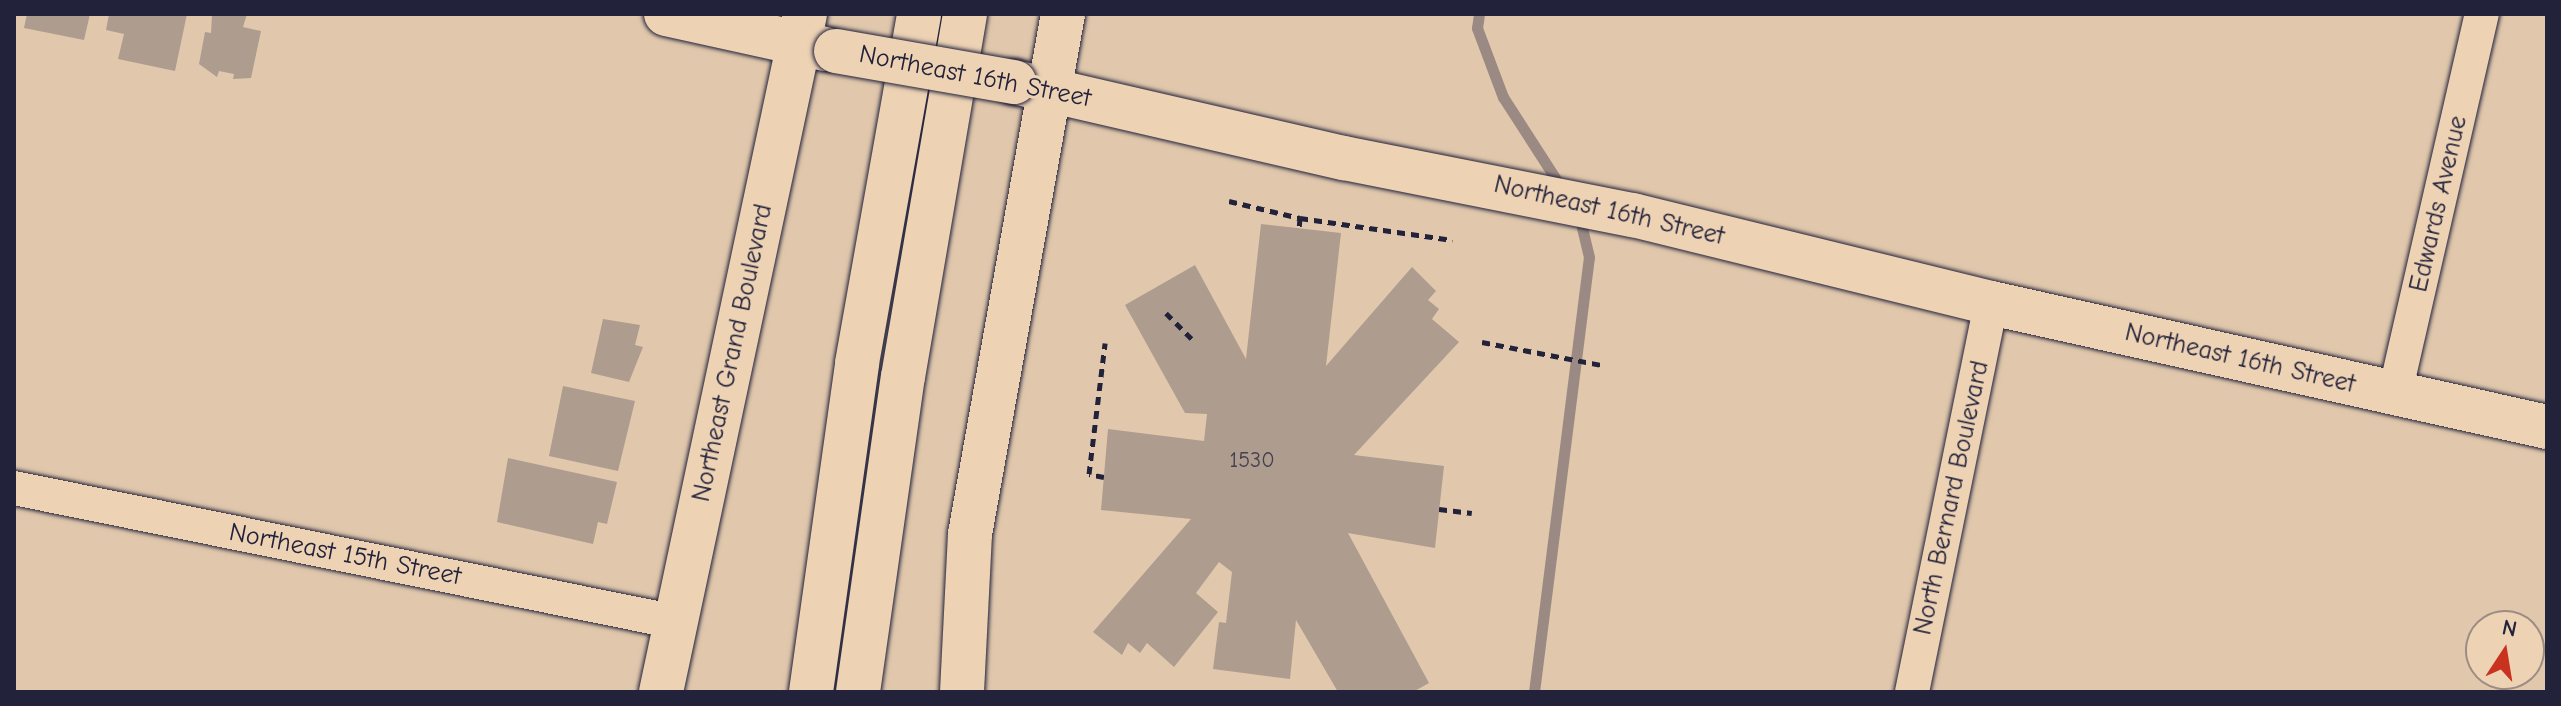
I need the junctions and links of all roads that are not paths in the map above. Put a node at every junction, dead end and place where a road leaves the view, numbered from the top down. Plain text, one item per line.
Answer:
1 (666, 14) edge
2 (919, 14) edge
3 (965, 14) edge
4 (1063, 14) edge
5 (2482, 14) edge
6 (813, 36) edge
7 (1032, 86) junction
8 (1991, 303) junction
9 (2395, 393) junction
10 (2547, 427) edge
11 (14, 488) edge
12 (676, 622) junction
13 (661, 692) edge
14 (811, 692) edge
15 (858, 692) edge
16 (962, 692) edge
17 (1912, 692) edge

1 - 6 main road, Northeast 16th Street
2 - 14 main road
3 - 15 main road
4 - 7 main road
5 - 9 street, Edwards Avenue
6 - 7 main road, Northeast 16th Street, bridge
6 - 12 main road, Northeast Grand Boulevard
7 - 8 main road, Northeast 16th Street
7 - 16 main road
8 - 9 main road, Northeast 16th Street
8 - 17 street, North Bernard Boulevard
9 - 10 main road, Northeast 16th Street
11 - 12 street, Northeast 15th Street
12 - 13 main road, Northeast Grand Boulevard

